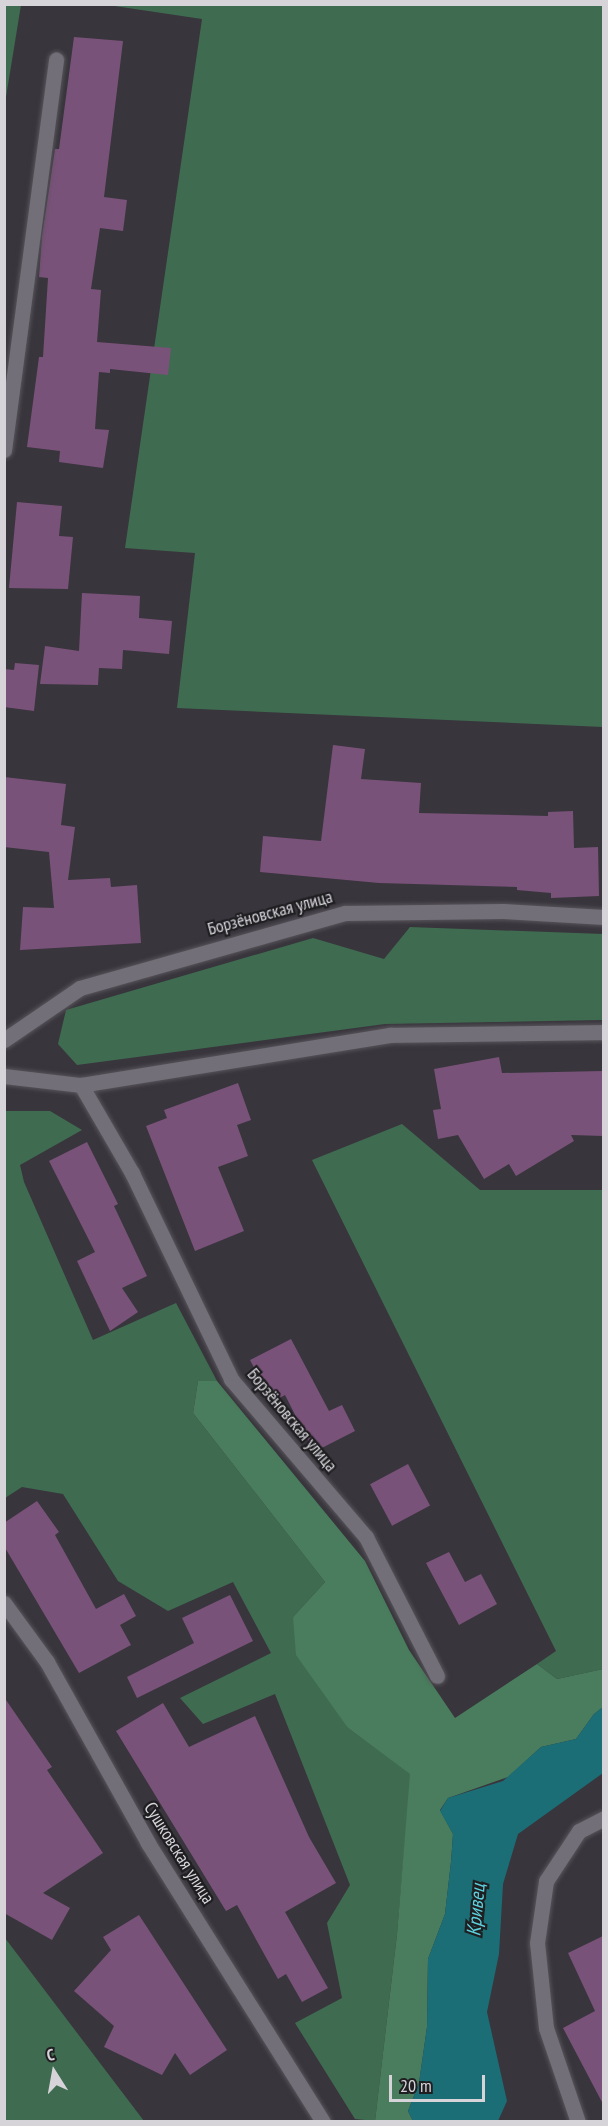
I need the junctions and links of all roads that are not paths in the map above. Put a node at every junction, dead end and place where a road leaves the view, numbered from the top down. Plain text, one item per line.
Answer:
1 (56, 59) dead end
2 (4, 450) edge
3 (603, 917) edge
4 (603, 1032) edge
5 (4, 1040) edge
6 (4, 1076) edge
7 (81, 1085) junction
8 (4, 1603) edge
9 (437, 1676) dead end
10 (603, 1818) edge
11 (323, 2121) edge
12 (578, 2121) edge

1 - 2 street
3 - 5 street, Борзёновская улица
4 - 7 street
6 - 7 street
7 - 9 street, Борзёновская улица
8 - 11 street, Сушковская улица
10 - 12 street

